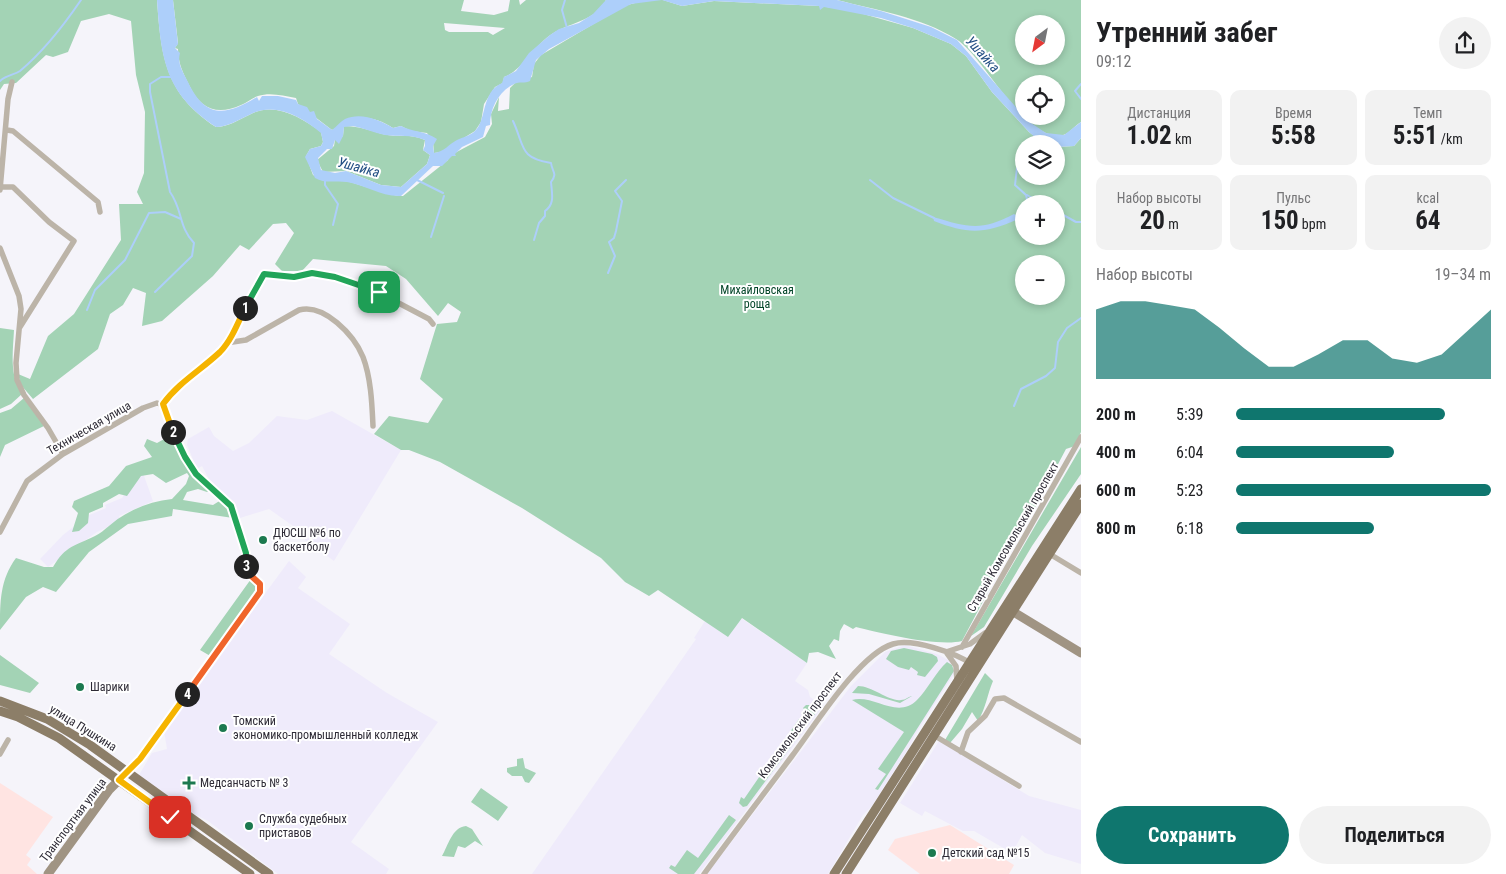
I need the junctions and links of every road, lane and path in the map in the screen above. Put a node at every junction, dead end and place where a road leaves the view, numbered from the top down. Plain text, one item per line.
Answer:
1 (12, 82) dead end
2 (7, 130) junction
3 (1, 188) edge
4 (100, 212) dead end
5 (0, 248) edge
6 (432, 324) dead end
7 (20, 328) junction
8 (226, 343) junction
9 (163, 404) junction
10 (373, 426) dead end
11 (1081, 437) edge
12 (63, 454) junction
13 (1081, 489) edge
14 (1081, 504) edge
15 (0, 532) edge
16 (1048, 553) junction
17 (1081, 573) edge
18 (1008, 609) junction
19 (992, 627) junction
20 (962, 647) junction
21 (946, 652) junction
22 (1081, 653) edge
23 (974, 665) junction
24 (957, 684) junction
25 (0, 701) edge
26 (0, 711) edge
27 (935, 736) junction
28 (8, 740) dead end
29 (1081, 742) edge
30 (961, 752) junction
31 (0, 754) edge
32 (127, 772) junction
33 (119, 780) junction
34 (1019, 786) dead end
35 (48, 874) edge
36 (250, 874) edge
37 (269, 874) edge
38 (704, 874) edge
39 (834, 874) edge
40 (846, 874) edge

1 - 2 street
2 - 3 street
2 - 4 street
3 - 7 street
5 - 7 street
6 - 8 street
7 - 12 street
8 - 9 street
8 - 10 street
9 - 12 street, Техническая улица
9 - 32 street
11 - 20 street, Старый Комсомольский проспект
12 - 15 street, Техническая улица
13 - 18 main road
14 - 16 main road
16 - 17 street
16 - 18 main road
18 - 19 main road
18 - 22 street
18 - 23 main road
19 - 20 street
19 - 23 main road
20 - 21 street
21 - 23 street, Комсомольский проспект
21 - 24 street
21 - 38 street, Комсомольский проспект
23 - 24 main road
23 - 27 main road
24 - 39 main road
25 - 32 main road, улица Пушкина
26 - 33 main road, улица Пушкина
27 - 30 street
27 - 40 main road
28 - 31 street
29 - 30 street
30 - 34 street
32 - 33 street
32 - 37 main road, улица Пушкина
33 - 35 street, Транспортная улица
33 - 36 main road, улица Пушкина

